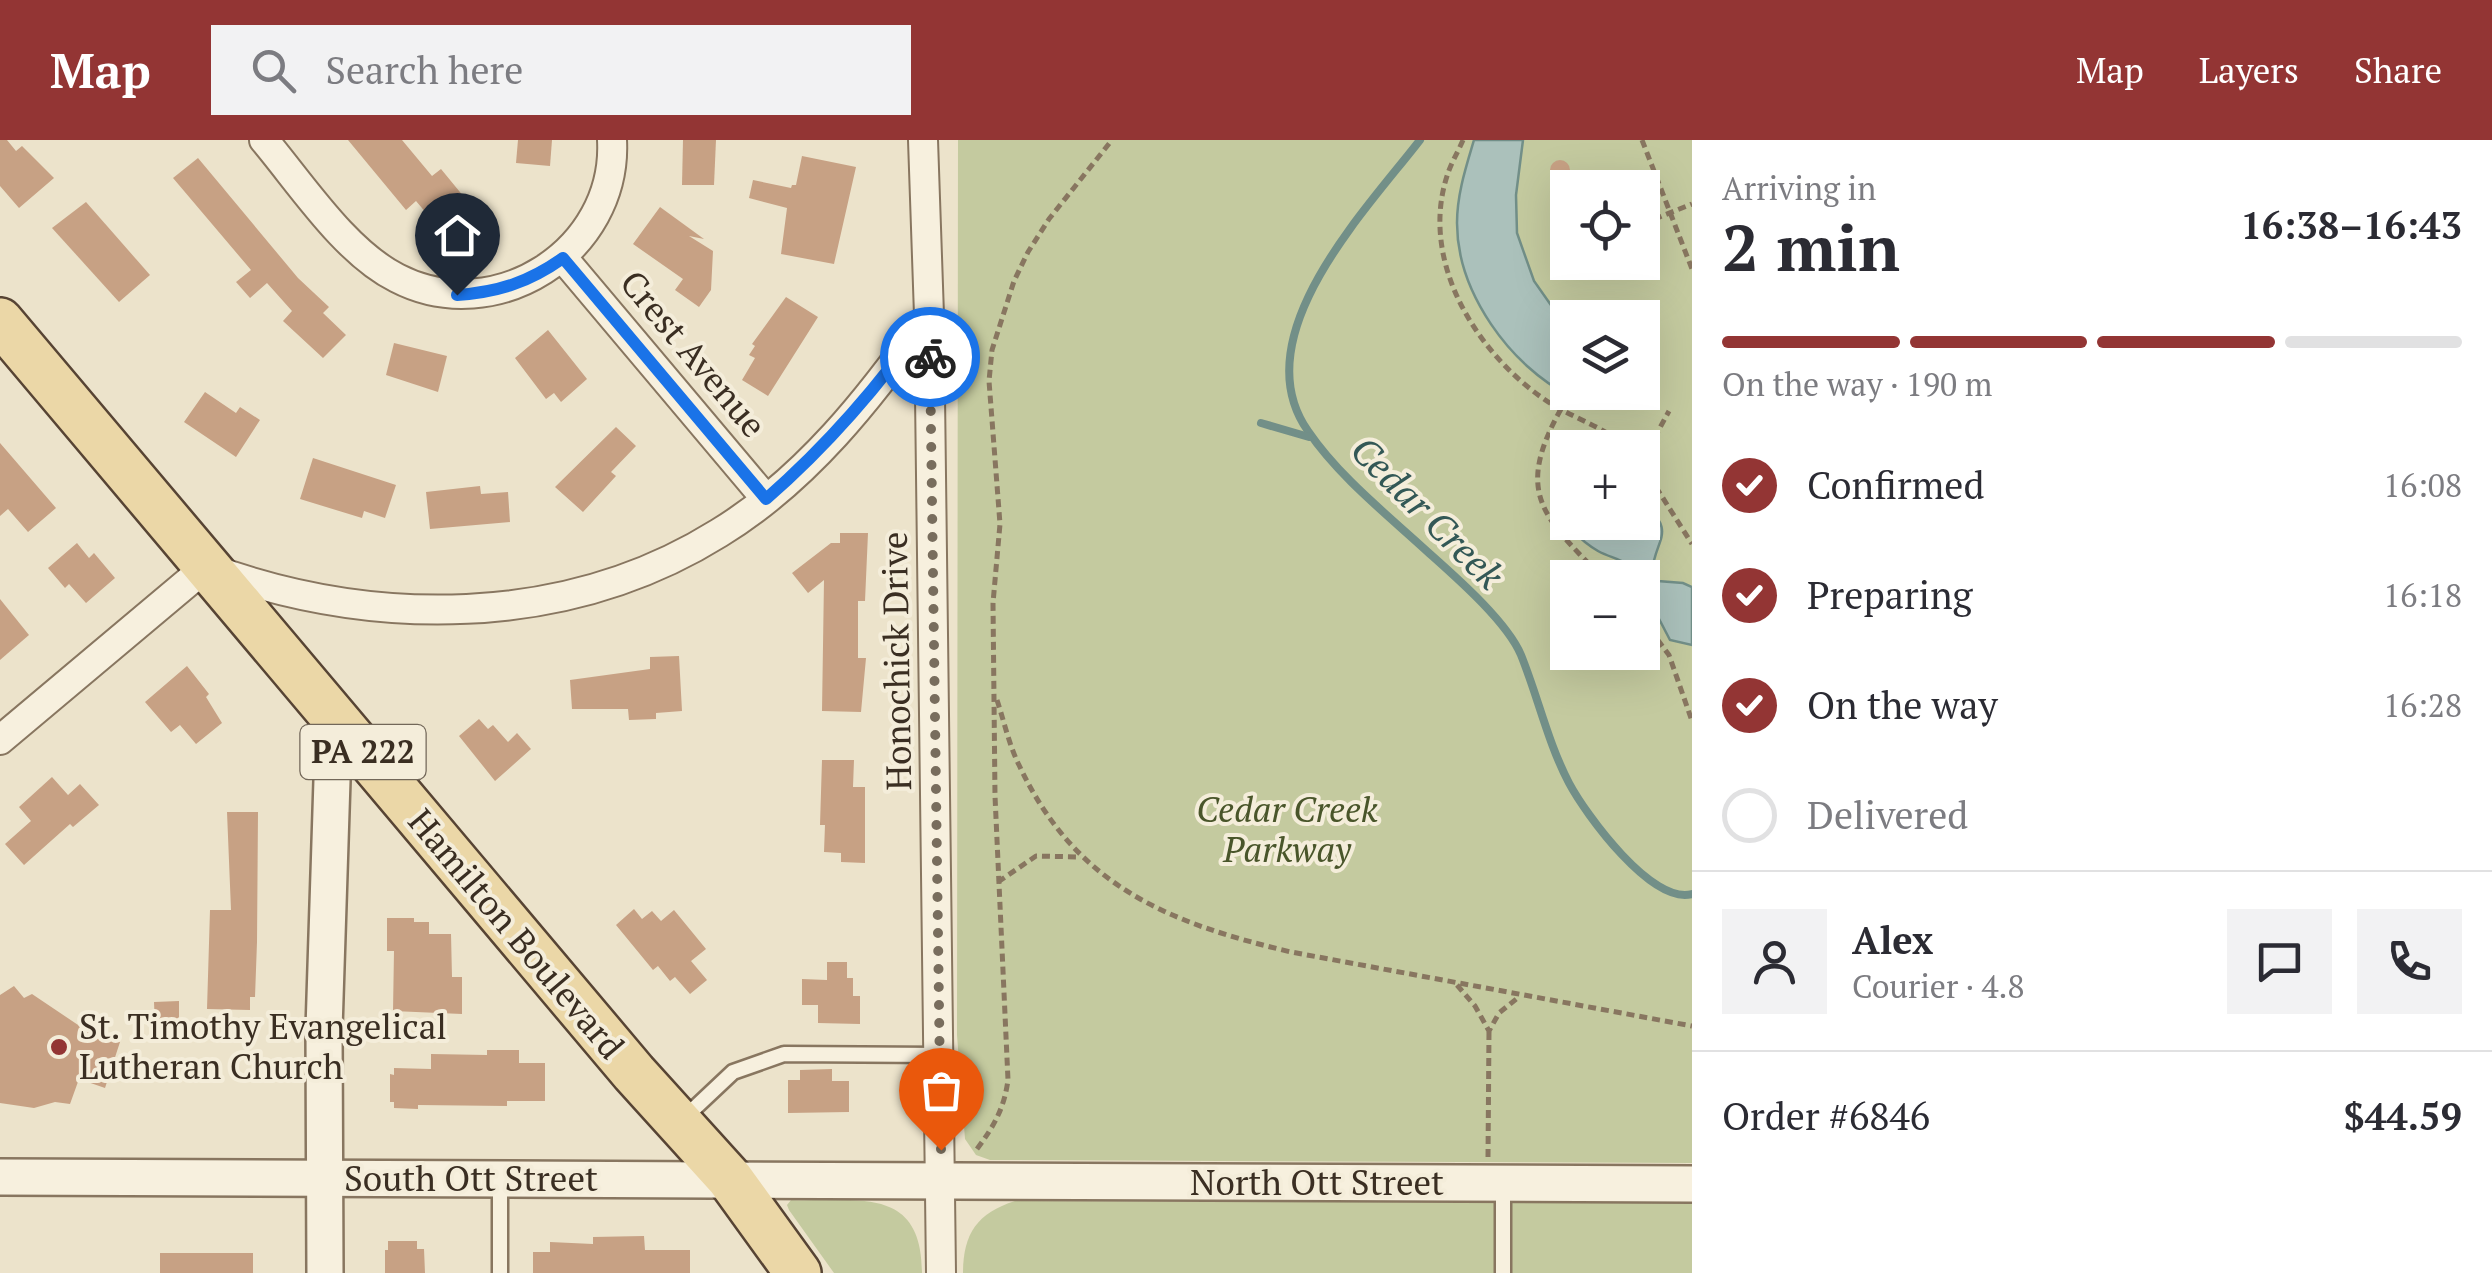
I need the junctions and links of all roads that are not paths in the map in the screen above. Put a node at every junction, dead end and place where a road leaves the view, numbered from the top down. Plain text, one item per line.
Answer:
1 (264, 140) edge
2 (612, 140) edge
3 (923, 140) edge
4 (563, 258) junction
5 (929, 315) junction
6 (0, 321) edge
7 (766, 499) junction
8 (206, 568) junction
9 (334, 718) junction
10 (0, 740) edge
11 (940, 1055) junction
12 (678, 1123) junction
13 (1495, 1171) junction
14 (0, 1177) edge
15 (500, 1179) junction
16 (730, 1179) junction
17 (324, 1180) junction
18 (941, 1182) junction
19 (1692, 1184) edge
20 (324, 1273) edge
21 (500, 1273) edge
22 (798, 1273) edge
23 (941, 1273) edge
24 (1503, 1273) edge

1 - 4 street
2 - 4 street
3 - 5 street, Honochick Drive
4 - 7 street, Crest Avenue
5 - 7 street
5 - 11 street, Honochick Drive
6 - 8 main road, Hamilton Boulevard / PA 222
7 - 8 street
8 - 9 main road, Hamilton Boulevard / PA 222
8 - 10 street
9 - 12 main road, Hamilton Boulevard / PA 222
9 - 17 street
11 - 12 lane
11 - 18 street, Honochick Drive
12 - 16 main road, Hamilton Boulevard / PA 222
13 - 18 street, North Ott Street
13 - 19 street, North Ott Street
13 - 24 lane
14 - 17 street, South Ott Street
15 - 16 street, South Ott Street
15 - 17 street, South Ott Street
15 - 21 lane
16 - 18 street, South Ott Street
16 - 22 main road, Hamilton Boulevard / PA 222
17 - 20 street
18 - 23 street, Honochick Drive

